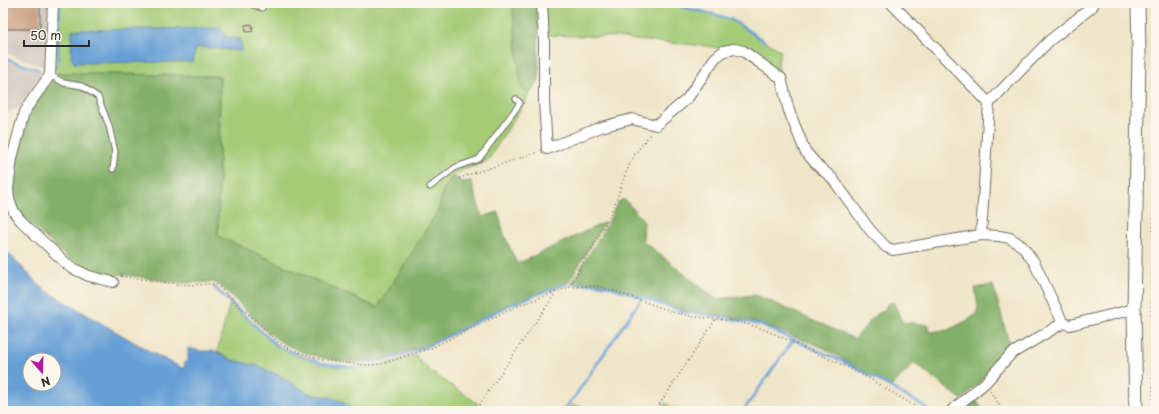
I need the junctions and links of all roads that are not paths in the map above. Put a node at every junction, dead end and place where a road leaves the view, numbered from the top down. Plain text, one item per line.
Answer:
1 (53, 3) edge
2 (251, 3) edge
3 (542, 3) edge
4 (891, 3) edge
5 (1094, 3) edge
6 (1138, 3) edge
7 (262, 8) dead end
8 (50, 75) junction
9 (516, 98) dead end
10 (989, 103) junction
11 (113, 169) dead end
12 (430, 187) dead end
13 (981, 235) junction
14 (113, 282) road end
15 (1134, 308) junction
16 (1062, 323) junction
17 (951, 411) edge
18 (1136, 411) edge

1 - 8 street
2 - 7 lane
3 - 13 street
4 - 10 street
5 - 10 street
6 - 15 street
8 - 11 lane
8 - 14 street
9 - 12 lane
10 - 13 street
13 - 16 street
15 - 16 street
15 - 18 street
16 - 17 street

